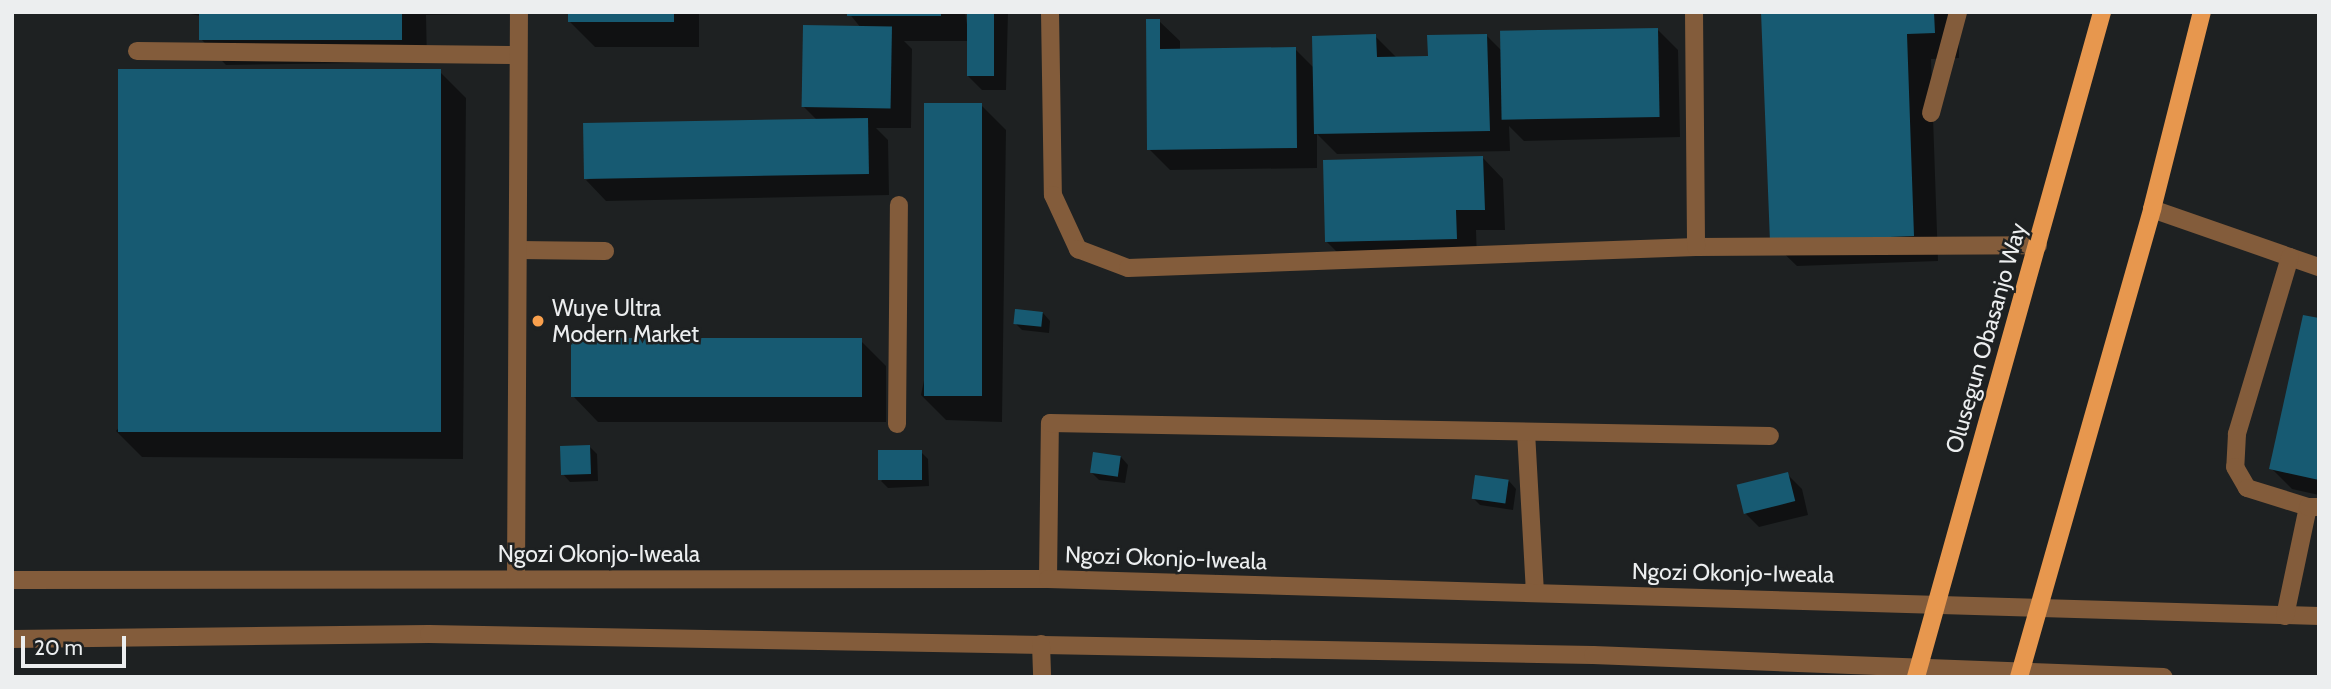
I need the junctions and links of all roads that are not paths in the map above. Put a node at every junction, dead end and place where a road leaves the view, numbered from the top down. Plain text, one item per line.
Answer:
1 (519, 12) edge
2 (1050, 12) edge
3 (1694, 12) edge
4 (1958, 12) edge
5 (2102, 12) edge
6 (2202, 12) edge
7 (137, 51) dead end
8 (518, 55) junction
9 (1931, 113) dead end
10 (899, 205) dead end
11 (2152, 209) junction
12 (2038, 244) junction
13 (1696, 247) junction
14 (517, 250) junction
15 (605, 251) dead end
16 (2290, 257) junction
17 (2319, 267) edge
18 (897, 424) dead end
19 (1525, 432) junction
20 (1770, 436) dead end
21 (2313, 507) edge
22 (516, 578) junction
23 (1048, 579) junction
24 (12, 580) edge
25 (1535, 593) junction
26 (1937, 602) junction
27 (2038, 608) junction
28 (2285, 616) junction
29 (2319, 617) edge
30 (12, 639) edge
31 (1041, 645) junction
32 (1917, 672) edge
33 (2019, 675) edge
34 (1042, 677) edge
35 (2164, 677) edge

1 - 8 street
2 - 13 street
3 - 13 street
4 - 9 street
5 - 12 main road, Olusegun Obasanjo Way
6 - 11 main road
7 - 8 street
8 - 14 street
10 - 18 street
11 - 16 street
11 - 27 main road
12 - 13 street
12 - 26 main road, Olusegun Obasanjo Way
14 - 15 street
14 - 22 street
16 - 17 street
16 - 21 street
19 - 20 street
19 - 23 street
19 - 25 street
21 - 28 street
22 - 23 street, Ngozi Okonjo-Iweala
22 - 24 street, Ngozi Okonjo-Iweala
23 - 25 street, Ngozi Okonjo-Iweala
25 - 26 street, Ngozi Okonjo-Iweala
26 - 27 street, Ngozi Okonjo-Iweala
26 - 32 main road, Olusegun Obasanjo Way
27 - 28 street, Ngozi Okonjo-Iweala
27 - 33 main road
28 - 29 street, Ngozi Okonjo-Iweala
30 - 31 street
31 - 32 street
31 - 34 street
32 - 33 street
33 - 35 street

